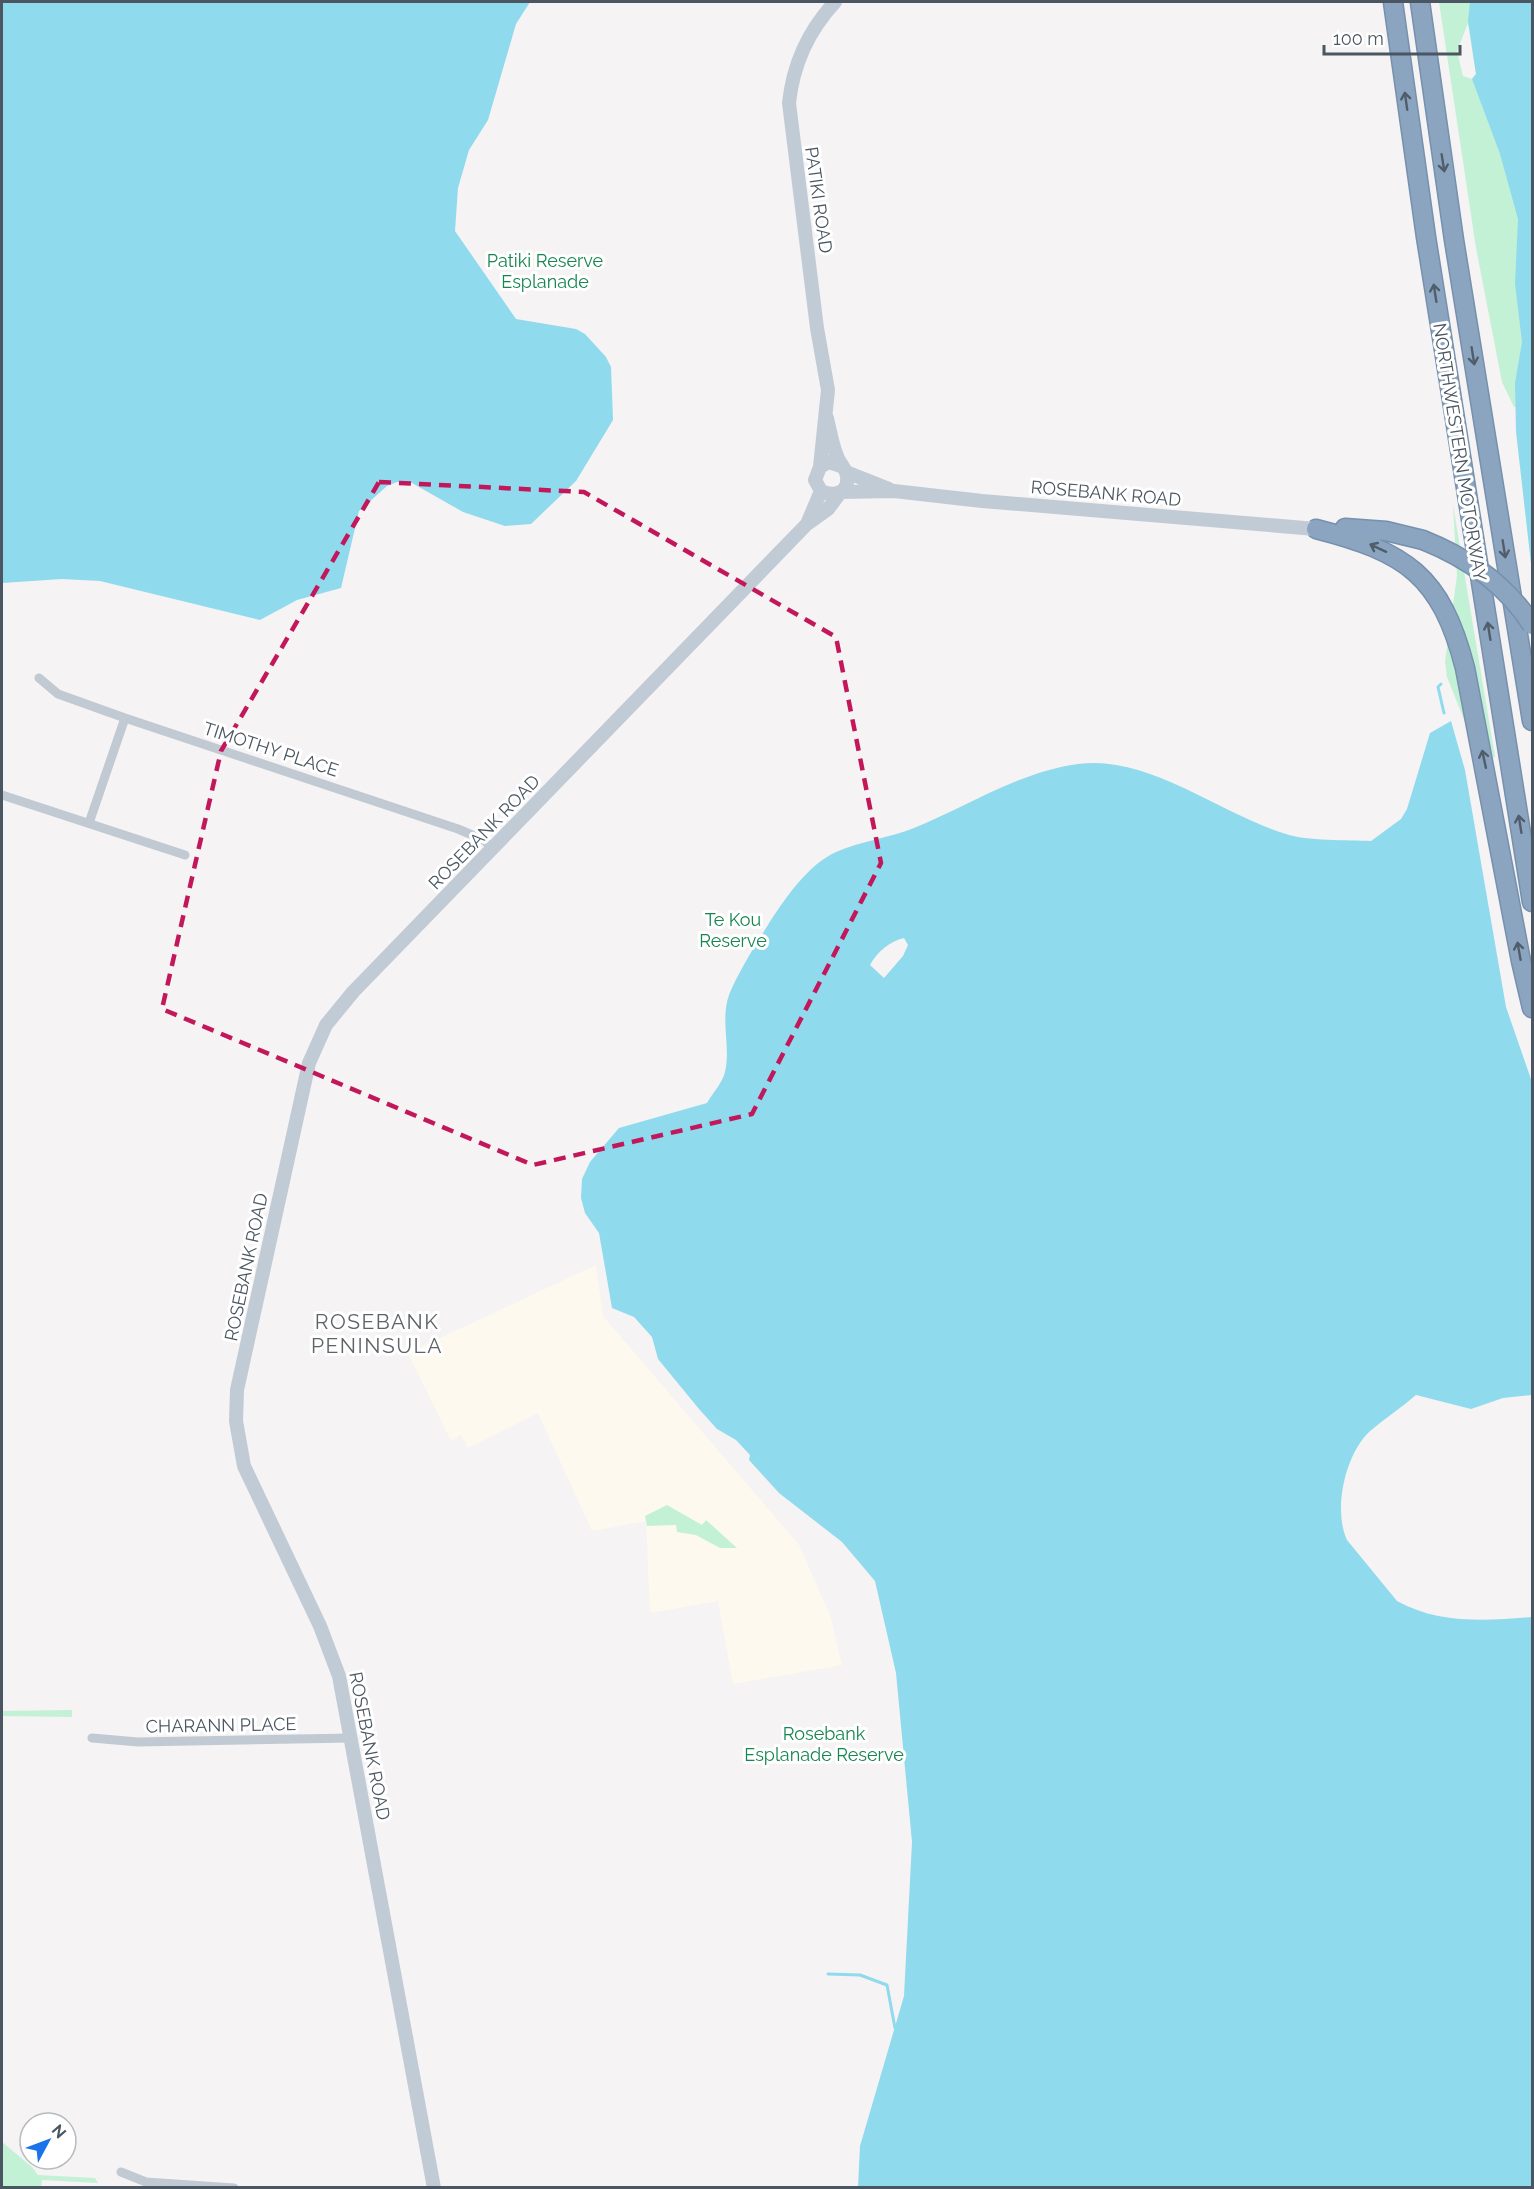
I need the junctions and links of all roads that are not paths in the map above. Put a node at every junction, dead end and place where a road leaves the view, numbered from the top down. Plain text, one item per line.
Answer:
1 (835, 2) edge
2 (1393, 2) edge
3 (1420, 2) edge
4 (826, 414) junction
5 (820, 467) junction
6 (845, 470) junction
7 (821, 491) junction
8 (894, 491) junction
9 (841, 492) junction
10 (807, 524) junction
11 (1316, 529) junction
12 (1533, 625) edge
13 (39, 678) dead end
14 (125, 718) junction
15 (1533, 721) edge
16 (2, 795) edge
17 (89, 823) junction
18 (494, 849) junction
19 (184, 855) dead end
20 (1533, 902) edge
21 (1533, 1008) edge
22 (92, 1738) dead end
23 (351, 1738) junction
24 (121, 2172) dead end
25 (234, 2187) edge
26 (434, 2187) edge

1 - 4 main road, PATIKI ROAD
20 -> 2 highway, NORTHWESTERN MOTORWAY
3 -> 15 highway, NORTHWESTERN MOTORWAY
4 - 5 main road, PATIKI ROAD
4 - 6 main road, PATIKI ROAD
5 - 6 main road
5 - 7 main road
6 - 8 main road, ROSEBANK ROAD
6 - 9 main road
7 - 9 main road
7 - 10 main road, ROSEBANK ROAD
8 - 9 main road, ROSEBANK ROAD
8 - 11 main road, ROSEBANK ROAD
9 - 10 main road, ROSEBANK ROAD
10 - 18 main road, ROSEBANK ROAD
11 - 12 highway, bridge
21 -> 11 highway
13 - 14 street, TIMOTHY PLACE
14 - 17 street
14 - 18 street, TIMOTHY PLACE
16 - 17 street
17 - 19 street
18 - 23 main road, ROSEBANK ROAD
22 - 23 street, CHARANN PLACE
23 - 26 main road, ROSEBANK ROAD
24 - 25 street

